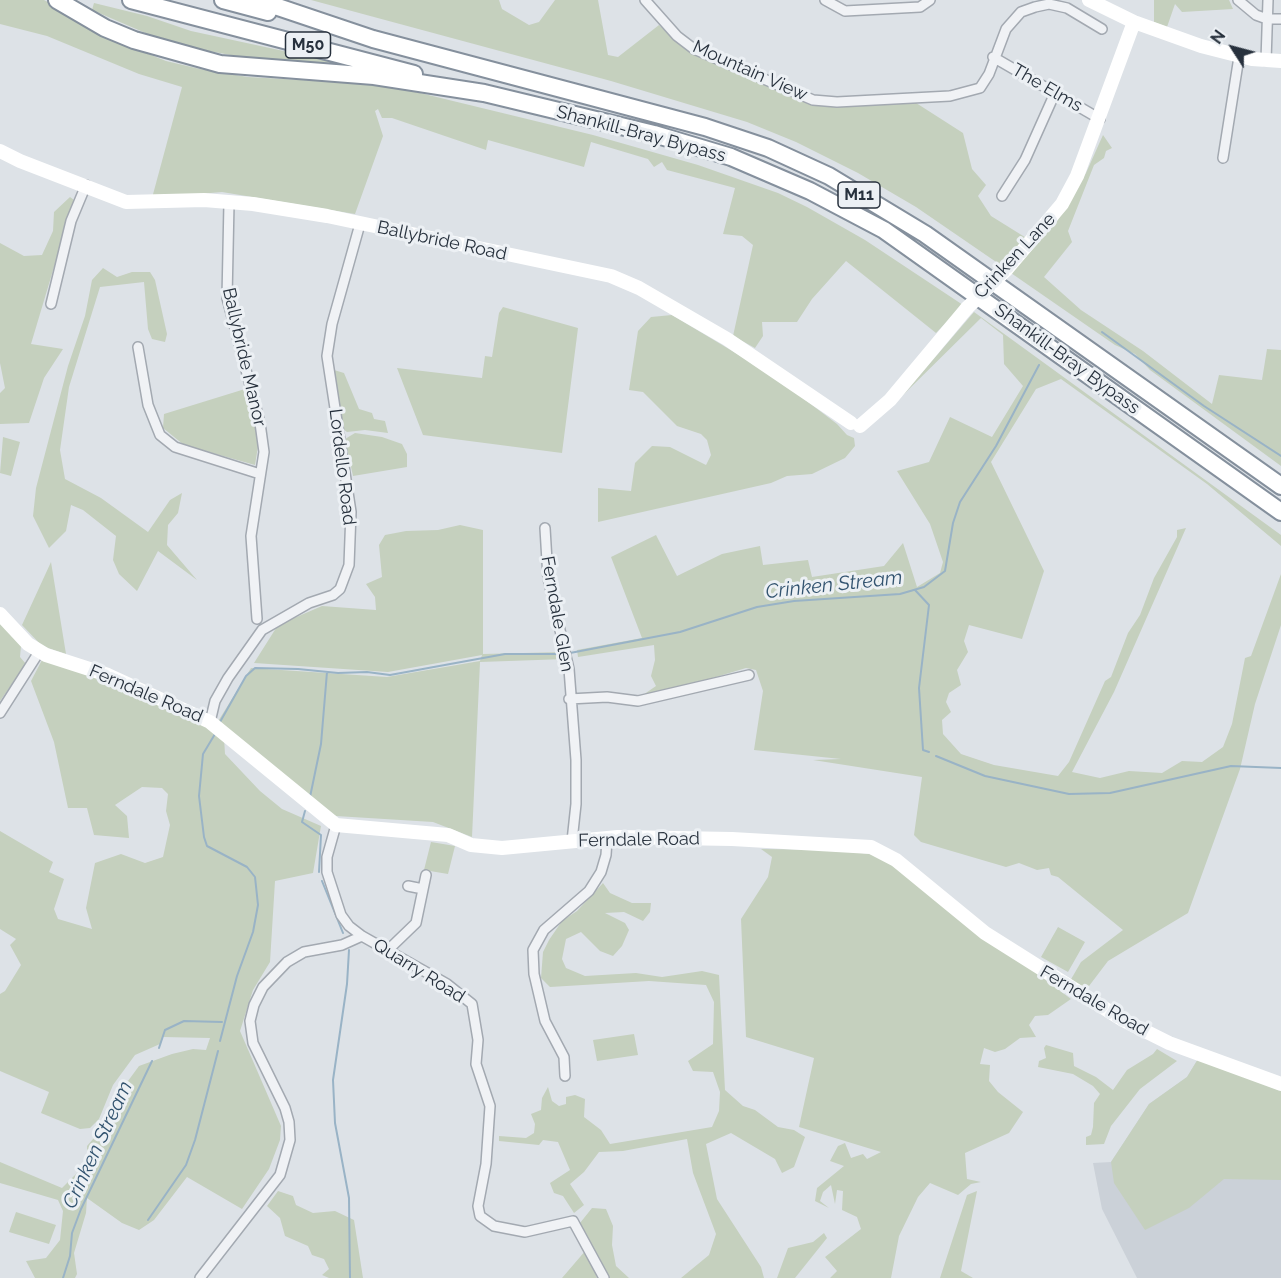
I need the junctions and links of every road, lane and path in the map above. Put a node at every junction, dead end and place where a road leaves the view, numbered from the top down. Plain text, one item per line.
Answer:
1 (57, 0) edge
2 (131, 0) edge
3 (223, 0) edge
4 (257, 0) edge
5 (645, 0) edge
6 (930, 0) edge
7 (1089, 0) edge
8 (1238, 0) edge
9 (1268, 0) edge
10 (827, 1) edge
11 (918, 3) edge
12 (1267, 19) junction
13 (1281, 19) edge
14 (1134, 22) junction
15 (1102, 30) dead end
16 (373, 39) junction
17 (993, 57) junction
18 (1239, 57) junction
19 (1281, 60) edge
20 (1266, 61) junction
21 (484, 93) junction
22 (1055, 93) junction
23 (1100, 119) junction
24 (0, 151) edge
25 (1223, 158) dead end
26 (86, 185) junction
27 (1002, 196) dead end
28 (229, 203) junction
29 (360, 224) junction
30 (51, 303) dead end
31 (138, 347) dead end
32 (856, 424) joint
33 (260, 474) junction
34 (1281, 486) edge
35 (1281, 512) edge
36 (544, 528) dead end
37 (0, 614) edge
38 (257, 619) dead end
39 (39, 651) junction
40 (749, 675) dead end
41 (569, 699) junction
42 (0, 713) edge
43 (210, 722) junction
44 (336, 825) junction
45 (607, 839) junction
46 (572, 841) junction
47 (426, 875) dead end
48 (408, 886) dead end
49 (423, 889) junction
50 (362, 936) junction
51 (388, 950) junction
52 (565, 1076) dead end
53 (1281, 1084) edge
54 (200, 1278) edge
55 (604, 1278) edge

1 - 21 highway, Shankill-Bray Bypass / M11
2 - 21 highway, M50
3 - 16 highway, M50
4 - 16 highway, Shankill-Bray Bypass / M11
5 - 17 street, Mountain View
6 - 11 street
7 - 14 street
8 - 12 street
9 - 12 street
10 - 11 street
12 - 13 street
12 - 20 street
14 - 18 street
14 - 23 street, Crinken Lane
15 - 17 street
16 - 34 highway, Shankill-Bray Bypass / M11
17 - 22 street, The Elms
18 - 20 street
18 - 25 street
19 - 20 street
21 - 35 highway, Shankill-Bray Bypass / M11
22 - 23 street, The Elms
22 - 27 street
23 - 32 street, Crinken Lane, bridge
24 - 26 street, Ballybride Road
26 - 28 street, Ballybride Road
26 - 30 street
28 - 29 street, Ballybride Road
28 - 33 street, Ballybride Manor
29 - 32 street, Ballybride Road
29 - 43 street, Lordello Road
31 - 33 street
33 - 38 street, Ballybride Manor
36 - 41 street, Ferndale Glen
37 - 39 street, Ferndale Road
39 - 42 street
39 - 43 street, Ferndale Road
40 - 41 street
41 - 46 street, Ferndale Glen
43 - 44 street, Ferndale Road
44 - 46 street, Ferndale Road
44 - 50 street, Quarry Road
45 - 46 street, Ferndale Road
45 - 52 street
45 - 53 street, Ferndale Road
47 - 49 street
48 - 49 street
49 - 51 street
50 - 51 street, Quarry Road
50 - 54 street
51 - 55 street, Quarry Road

